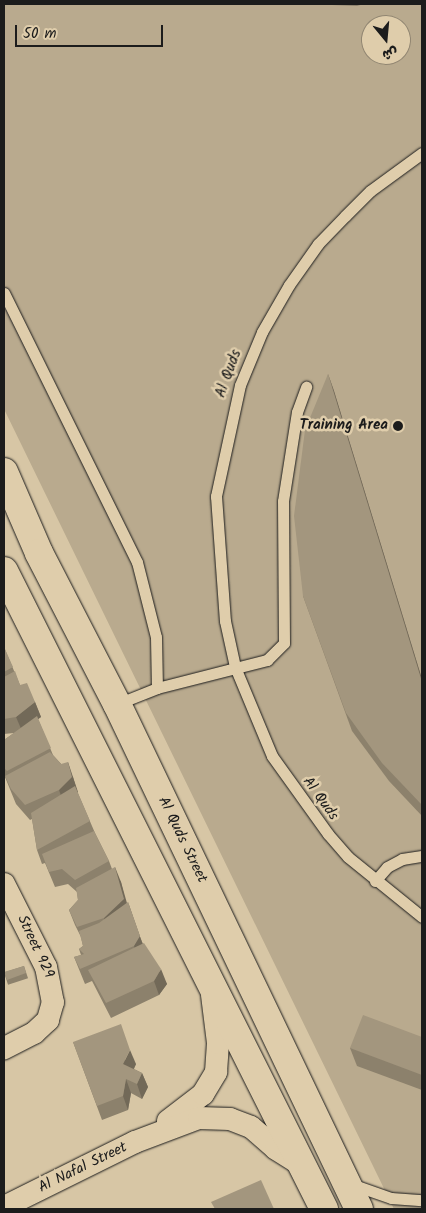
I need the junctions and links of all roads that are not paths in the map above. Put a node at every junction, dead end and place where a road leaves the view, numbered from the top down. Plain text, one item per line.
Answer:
1 (422, 153) edge
2 (4, 293) edge
3 (306, 386) dead end
4 (4, 472) edge
5 (4, 507) edge
6 (39, 553) junction
7 (4, 571) edge
8 (235, 668) junction
9 (157, 688) junction
10 (117, 704) junction
11 (422, 856) edge
12 (375, 881) junction
13 (4, 884) edge
14 (422, 917) edge
15 (211, 985) junction
16 (4, 1048) edge
17 (135, 1142) junction
18 (302, 1165) junction
19 (346, 1182) junction
20 (422, 1200) edge
21 (4, 1207) edge
22 (324, 1209) edge
23 (359, 1209) edge

1 - 8 lane, Al Quds
2 - 9 lane
3 - 8 lane
4 - 6 street, Al Quds Street
5 - 6 street
6 - 10 street, Al Quds Street
7 - 15 street
8 - 9 lane
8 - 12 lane, Al Quds
9 - 10 lane
10 - 19 street, Al Quds Street
11 - 12 lane
12 - 14 lane, Al Quds
13 - 16 street, Street 929
15 - 17 street, Al Nafal Street
15 - 18 street
17 - 18 street, Al Nafal Street
17 - 21 street, Al Nafal Street
18 - 22 street
19 - 20 lane
19 - 23 street, Al Quds Street

